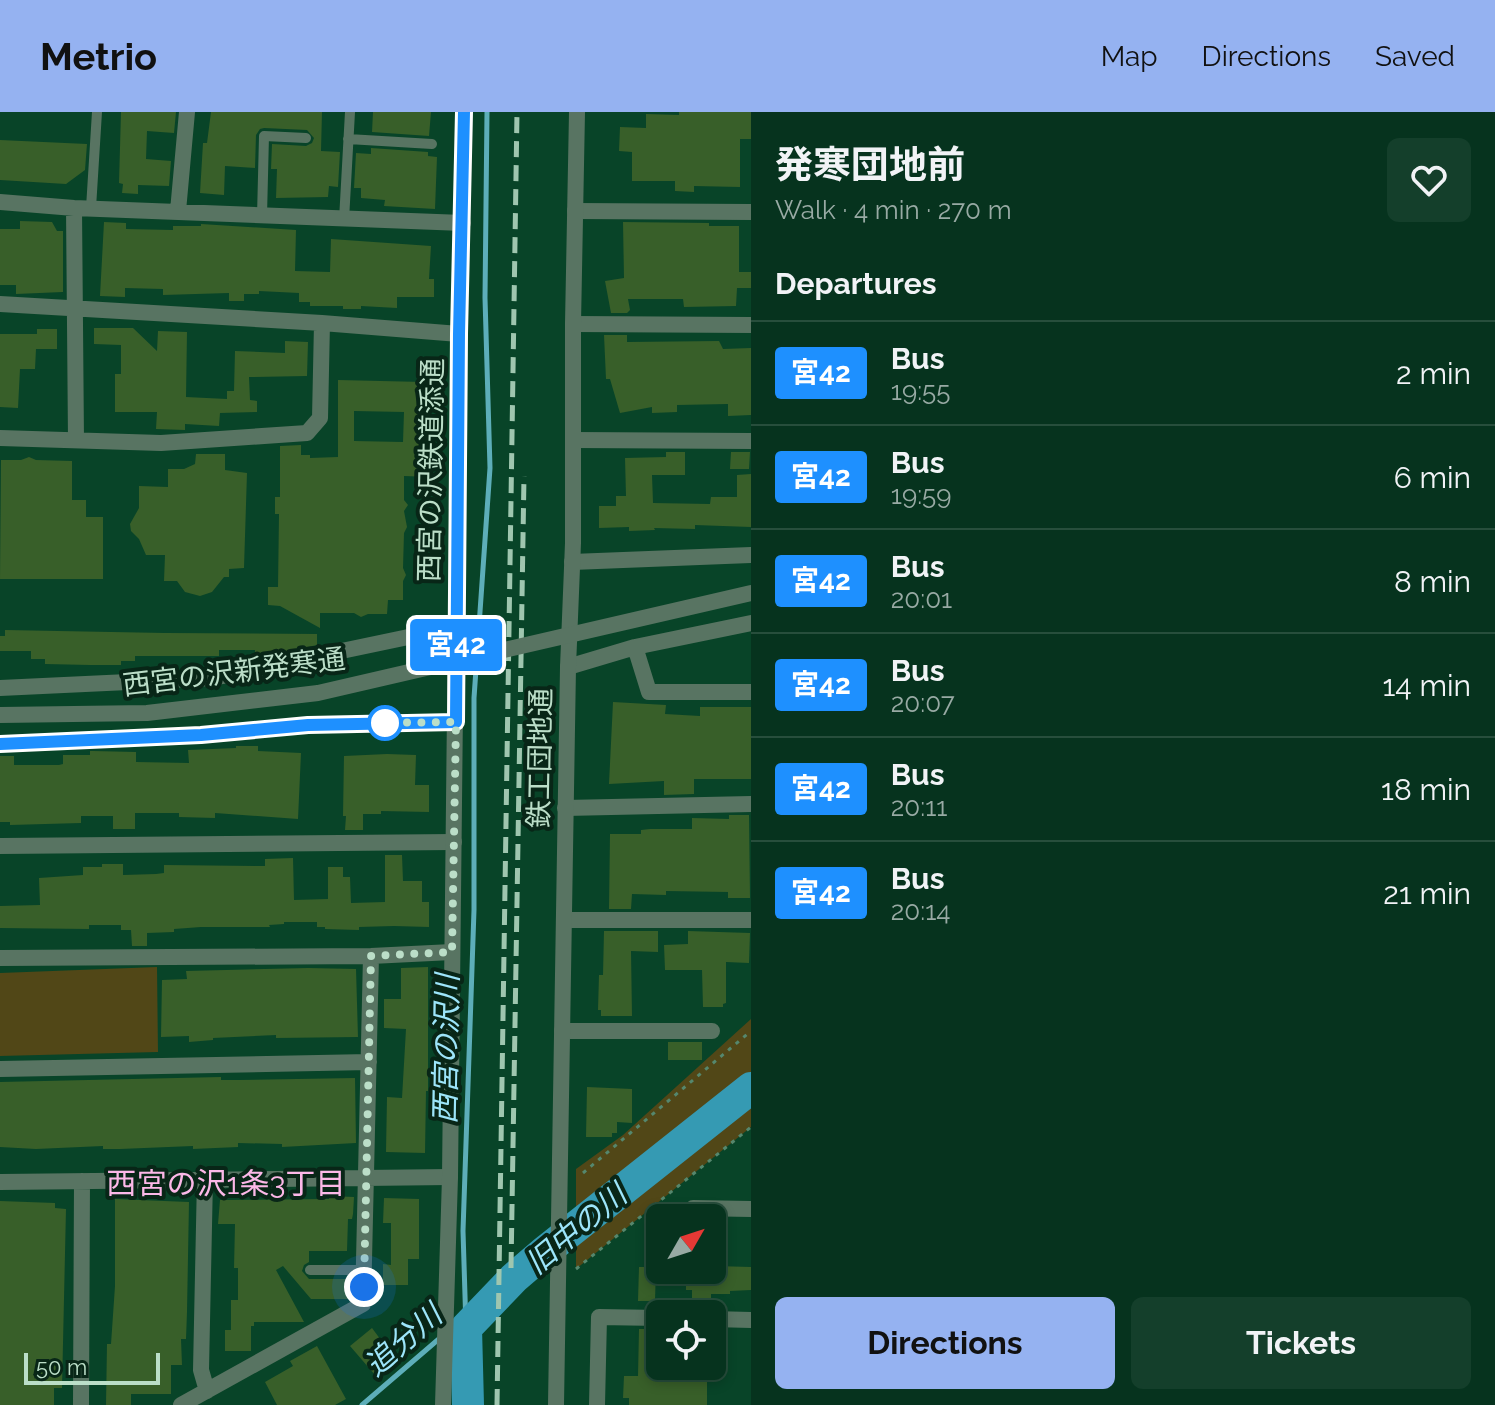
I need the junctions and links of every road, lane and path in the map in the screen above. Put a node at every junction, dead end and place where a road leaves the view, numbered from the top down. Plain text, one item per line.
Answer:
1 (97, 112) edge
2 (187, 112) edge
3 (350, 112) edge
4 (464, 112) edge
5 (577, 112) edge
6 (306, 138) dead end
7 (348, 139) junction
8 (432, 144) dead end
9 (0, 202) edge
10 (82, 208) junction
11 (178, 211) junction
12 (575, 211) junction
13 (751, 212) edge
14 (262, 216) junction
15 (344, 220) junction
16 (463, 223) junction
17 (0, 304) edge
18 (75, 308) junction
19 (322, 323) junction
20 (573, 324) junction
21 (751, 325) edge
22 (459, 334) junction
23 (0, 438) edge
24 (76, 440) junction
25 (573, 440) junction
26 (751, 441) edge
27 (751, 555) edge
28 (572, 562) junction
29 (751, 593) edge
30 (751, 623) edge
31 (456, 627) junction
32 (635, 647) junction
33 (568, 667) junction
34 (0, 688) edge
35 (751, 692) edge
36 (0, 715) edge
37 (456, 722) junction
38 (0, 744) edge
39 (751, 804) edge
40 (565, 808) junction
41 (454, 842) junction
42 (0, 846) edge
43 (564, 920) junction
44 (751, 920) edge
45 (452, 952) junction
46 (371, 956) junction
47 (0, 958) edge
48 (562, 1031) junction
49 (712, 1031) dead end
50 (751, 1031) edge
51 (369, 1062) junction
52 (0, 1069) edge
53 (751, 1127) edge
54 (583, 1173) dead end
55 (366, 1177) junction
56 (450, 1177) junction
57 (205, 1178) junction
58 (82, 1181) junction
59 (0, 1182) edge
60 (726, 1209) edge
61 (751, 1209) edge
62 (576, 1269) dead end
63 (310, 1270) dead end
64 (365, 1270) junction
65 (646, 1318) edge
66 (726, 1319) edge
67 (751, 1320) edge
68 (207, 1391) junction
69 (81, 1405) edge
70 (181, 1405) edge
71 (443, 1405) edge
72 (556, 1405) edge
73 (597, 1405) edge

1 - 10 lane
2 - 11 street
3 - 7 lane
4 - 16 street, 西宮の沢鉄道添通
5 - 12 street, 鉄工団地通
6 - 14 lane
7 - 8 lane
7 - 15 lane
9 - 10 street
10 - 11 street
10 - 18 street
11 - 14 street
12 - 13 street
12 - 20 street, 鉄工団地通
14 - 15 street
15 - 16 street
16 - 22 street, 西宮の沢鉄道添通
17 - 18 street
18 - 19 street
18 - 24 street
19 - 22 street
19 - 24 street
20 - 21 street
20 - 25 street, 鉄工団地通
22 - 31 street, 西宮の沢鉄道添通
23 - 24 street
25 - 26 street
25 - 28 street, 鉄工団地通
27 - 28 street
28 - 33 street, 鉄工団地通
29 - 36 street, 西宮の沢新発寒通, bridge
30 - 32 street
31 - 34 street
31 - 37 street, 西宮の沢鉄道添通
32 - 33 street
32 - 35 street
33 - 40 street, 鉄工団地通
37 - 38 street
37 - 41 street, 西宮の沢鉄道添通
39 - 40 street
40 - 43 street, 鉄工団地通
41 - 42 street
41 - 45 street, 西宮の沢鉄道添通
43 - 44 street
43 - 48 street, 鉄工団地通
45 - 46 street
45 - 56 street, 西宮の沢鉄道添通
46 - 47 street
46 - 51 street
48 - 49 street
48 - 72 street, 鉄工団地通
50 - 54 path
51 - 52 street
51 - 55 street
53 - 62 path
55 - 56 street
55 - 57 street
55 - 64 street
56 - 71 street, 西宮の沢鉄道添通
57 - 58 street
57 - 68 street
58 - 59 street
58 - 69 street
60 - 61 street
63 - 64 lane
64 - 68 street
65 - 73 street
66 - 67 street
68 - 70 street

